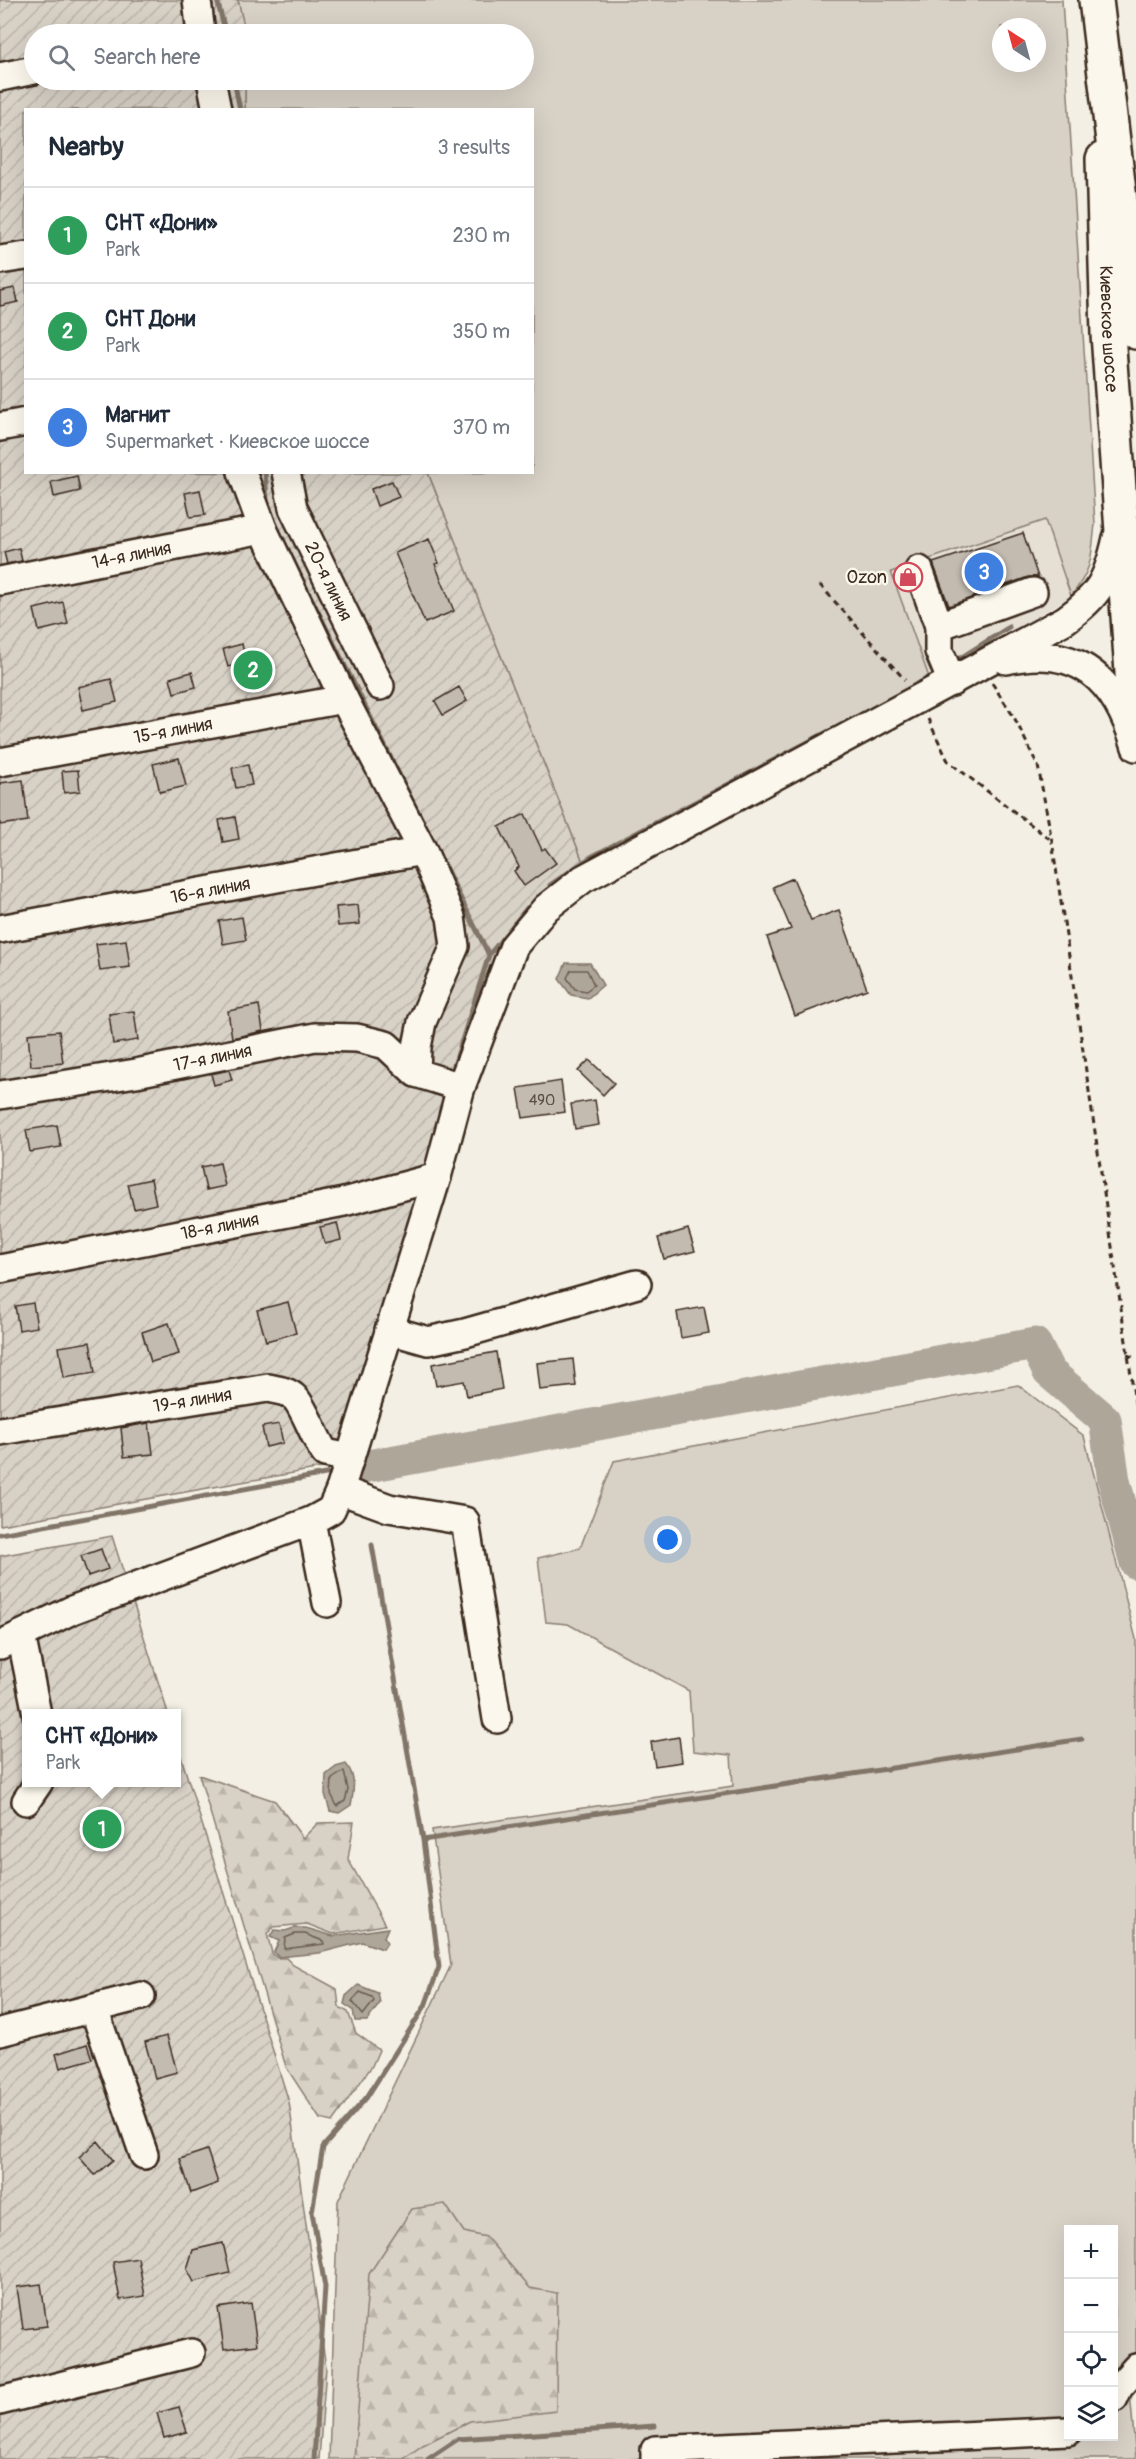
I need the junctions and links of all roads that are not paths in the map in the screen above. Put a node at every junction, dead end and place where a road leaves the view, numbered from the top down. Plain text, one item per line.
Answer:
1 (197, 0) edge
2 (1098, 9) edge
3 (200, 24) edge
4 (24, 72) edge
5 (0, 77) edge
6 (213, 90) edge
7 (217, 108) edge
8 (24, 256) edge
9 (0, 260) edge
10 (1136, 332) edge
11 (24, 422) edge
12 (0, 427) edge
13 (243, 474) edge
14 (286, 474) edge
15 (1121, 524) junction
16 (263, 529) junction
17 (919, 570) dead end
18 (0, 581) edge
19 (1033, 592) dead end
20 (939, 626) junction
21 (982, 666) junction
22 (952, 682) junction
23 (380, 686) dead end
24 (344, 699) junction
25 (1136, 729) edge
26 (1136, 747) edge
27 (0, 762) edge
28 (423, 850) junction
29 (0, 929) edge
30 (416, 1072) junction
31 (461, 1086) junction
32 (0, 1095) edge
33 (436, 1177) junction
34 (0, 1269) edge
35 (637, 1284) dead end
36 (389, 1330) junction
37 (0, 1431) edge
38 (350, 1458) junction
39 (340, 1490) junction
40 (311, 1521) junction
41 (327, 1603) dead end
42 (11, 1640) edge
43 (36, 1709) edge
44 (497, 1719) dead end
45 (141, 1996) dead end
46 (94, 2009) junction
47 (0, 2032) edge
48 (144, 2155) dead end
49 (191, 2353) dead end
50 (1136, 2368) edge
51 (1118, 2389) edge
52 (0, 2401) edge
53 (1064, 2431) edge
54 (655, 2459) edge

1 - 3 street
2 - 10 main road
2 - 15 main road, Киевское шоссе
4 - 5 street
6 - 7 street
8 - 9 street
11 - 12 street
13 - 16 street
14 - 23 street, 20-я линия
15 - 21 street
15 - 25 main road, Киевское шоссе
16 - 18 street, 14-я линия
16 - 24 street
17 - 20 street
19 - 20 street
20 - 22 street
21 - 22 street
21 - 26 street
22 - 31 street
24 - 27 street, 15-я линия
24 - 28 street
28 - 29 street, 16-я линия
28 - 30 street
30 - 31 street
30 - 32 street, 17-я линия
31 - 33 street
33 - 34 street, 18-я линия
33 - 36 street
35 - 36 street
36 - 38 street
37 - 38 street, 19-я линия
38 - 39 street
39 - 40 street
39 - 44 street
40 - 41 street
40 - 42 street
42 - 43 street
45 - 46 street
46 - 47 street
46 - 48 street
49 - 52 street
50 - 51 street
53 - 54 street

